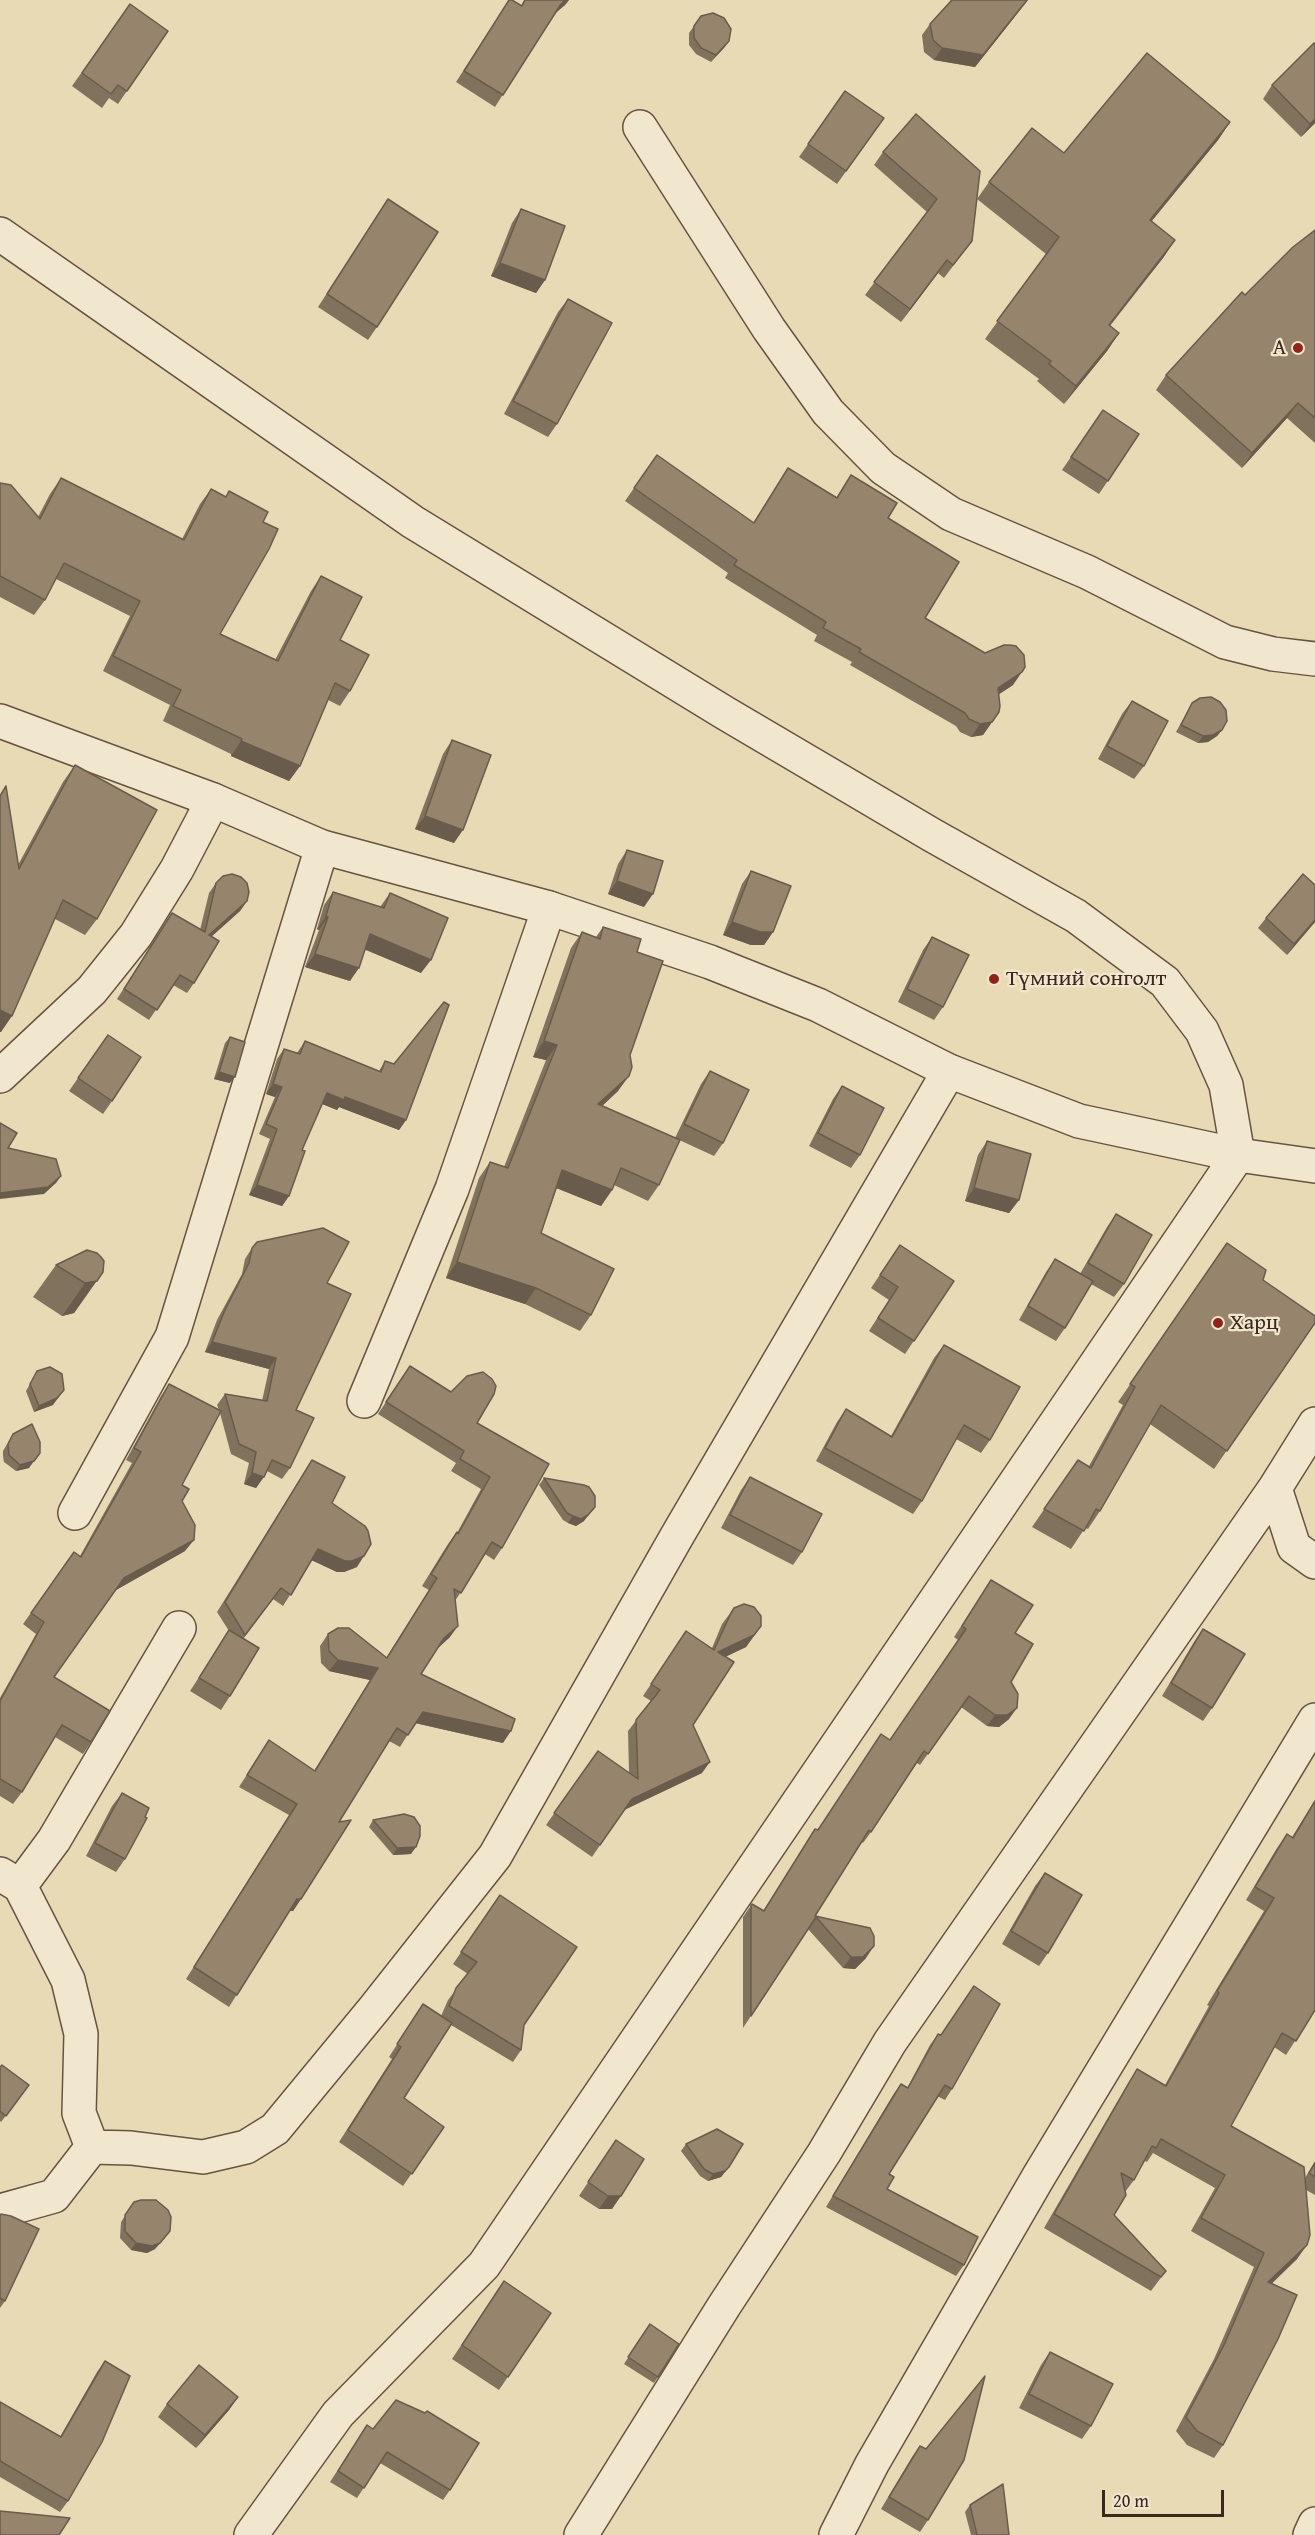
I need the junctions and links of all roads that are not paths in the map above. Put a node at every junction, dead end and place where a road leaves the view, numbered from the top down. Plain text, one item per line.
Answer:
1 (640, 127) dead end
2 (0, 234) edge
3 (1315, 659) edge
4 (0, 721) edge
5 (213, 800) junction
6 (322, 847) junction
7 (549, 908) junction
8 (949, 1071) junction
9 (0, 1076) edge
10 (1238, 1155) junction
11 (1315, 1167) edge
12 (364, 1401) dead end
13 (1315, 1424) edge
14 (1275, 1488) junction
15 (75, 1513) dead end
16 (1315, 1562) edge
17 (178, 1628) dead end
18 (1315, 1720) edge
19 (10, 1880) edge
20 (92, 2147) junction
21 (0, 2211) edge
22 (1315, 2524) edge
23 (251, 2535) edge
24 (581, 2535) edge
25 (836, 2535) edge
26 (1310, 2535) edge

1 - 3 street
2 - 10 street
4 - 5 street
5 - 6 street
5 - 9 street
6 - 7 street
6 - 15 street
7 - 8 street
7 - 12 street
8 - 10 street
8 - 20 street
10 - 11 street
10 - 23 street
13 - 14 street
14 - 16 street
14 - 24 street
17 - 19 street
18 - 25 street
19 - 20 street
20 - 21 street
22 - 26 street

